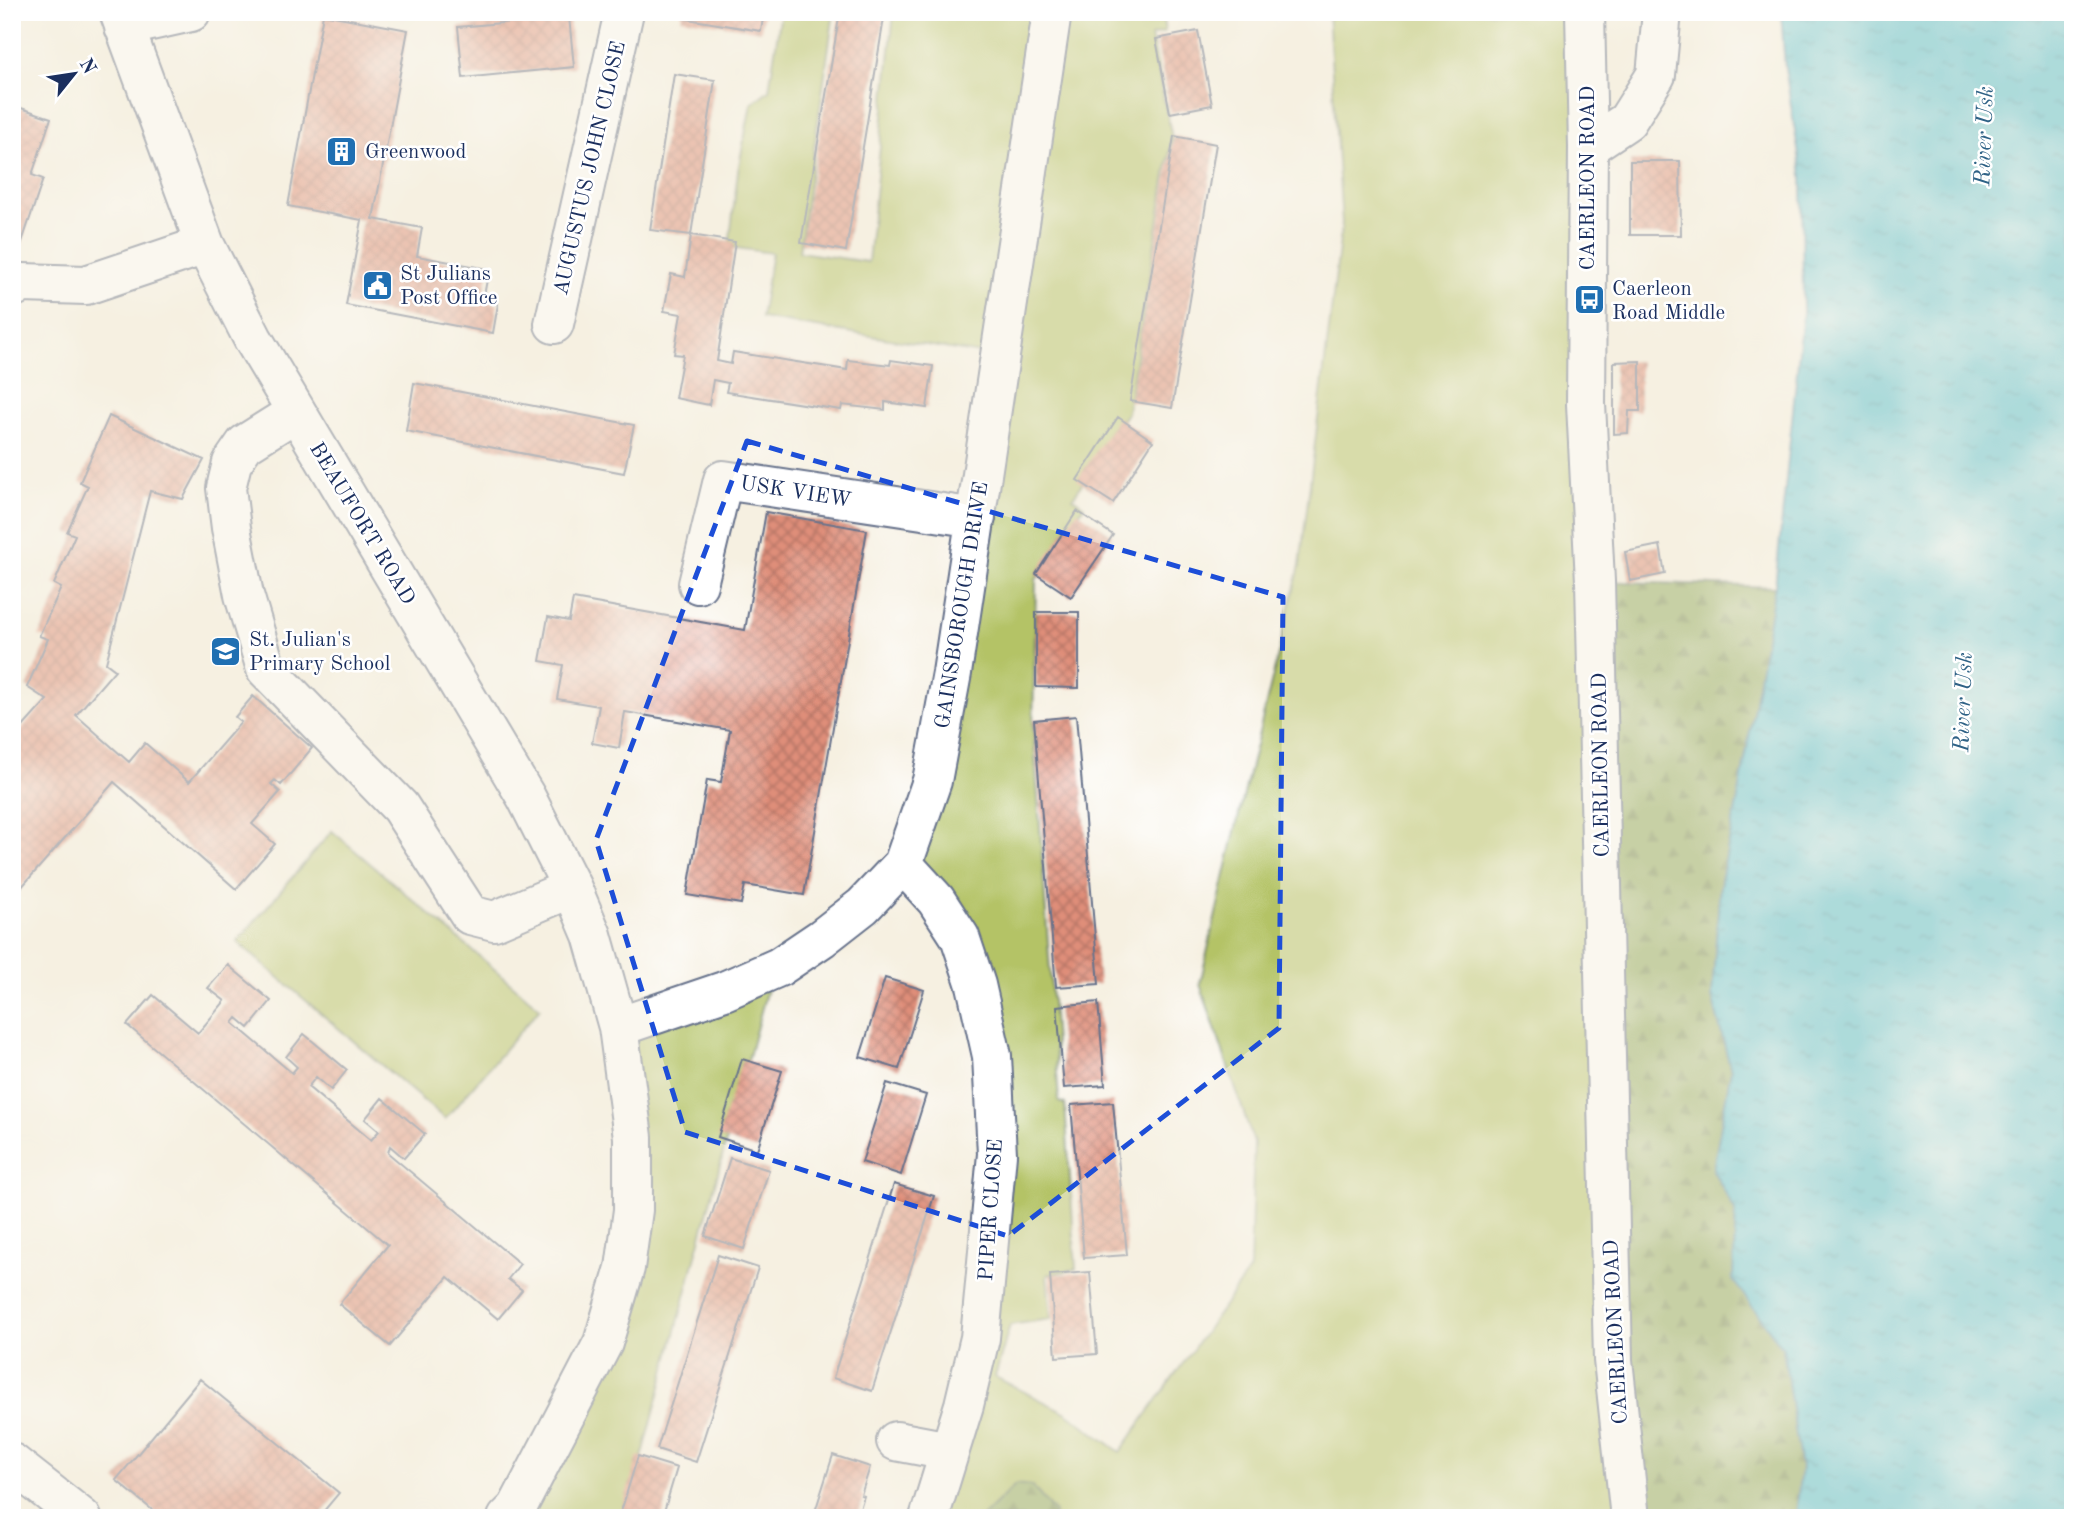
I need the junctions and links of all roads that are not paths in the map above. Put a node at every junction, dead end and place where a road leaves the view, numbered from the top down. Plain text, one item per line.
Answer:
1 (191, 12) edge
2 (624, 12) edge
3 (1052, 12) edge
4 (1585, 12) edge
5 (1662, 12) edge
6 (121, 19) edge
7 (1588, 147) junction
8 (205, 245) junction
9 (12, 288) edge
10 (554, 324) dead end
11 (296, 412) junction
12 (975, 518) junction
13 (698, 584) dead end
14 (903, 864) junction
15 (572, 888) junction
16 (618, 1027) junction
17 (896, 1441) dead end
18 (950, 1451) junction
19 (12, 1463) edge
20 (82, 1518) edge
21 (507, 1518) edge
22 (929, 1518) edge
23 (1630, 1518) edge

1 - 6 street
2 - 10 street, AUGUSTUS JOHN CLOSE
3 - 12 street, GAINSBOROUGH DRIVE
4 - 7 street, CAERLEON ROAD
5 - 7 street
6 - 8 street, BEAUFORT ROAD
7 - 23 street, CAERLEON ROAD
8 - 9 street
8 - 11 street, BEAUFORT ROAD
11 - 15 street, BEAUFORT ROAD
11 - 15 street
12 - 13 street, USK VIEW
12 - 14 street, GAINSBOROUGH DRIVE
14 - 16 street, GAINSBOROUGH DRIVE
14 - 18 street, PIPER CLOSE
15 - 16 street, BEAUFORT ROAD
16 - 21 street, BEAUFORT ROAD
17 - 18 street
18 - 22 street, PIPER CLOSE
19 - 20 street

